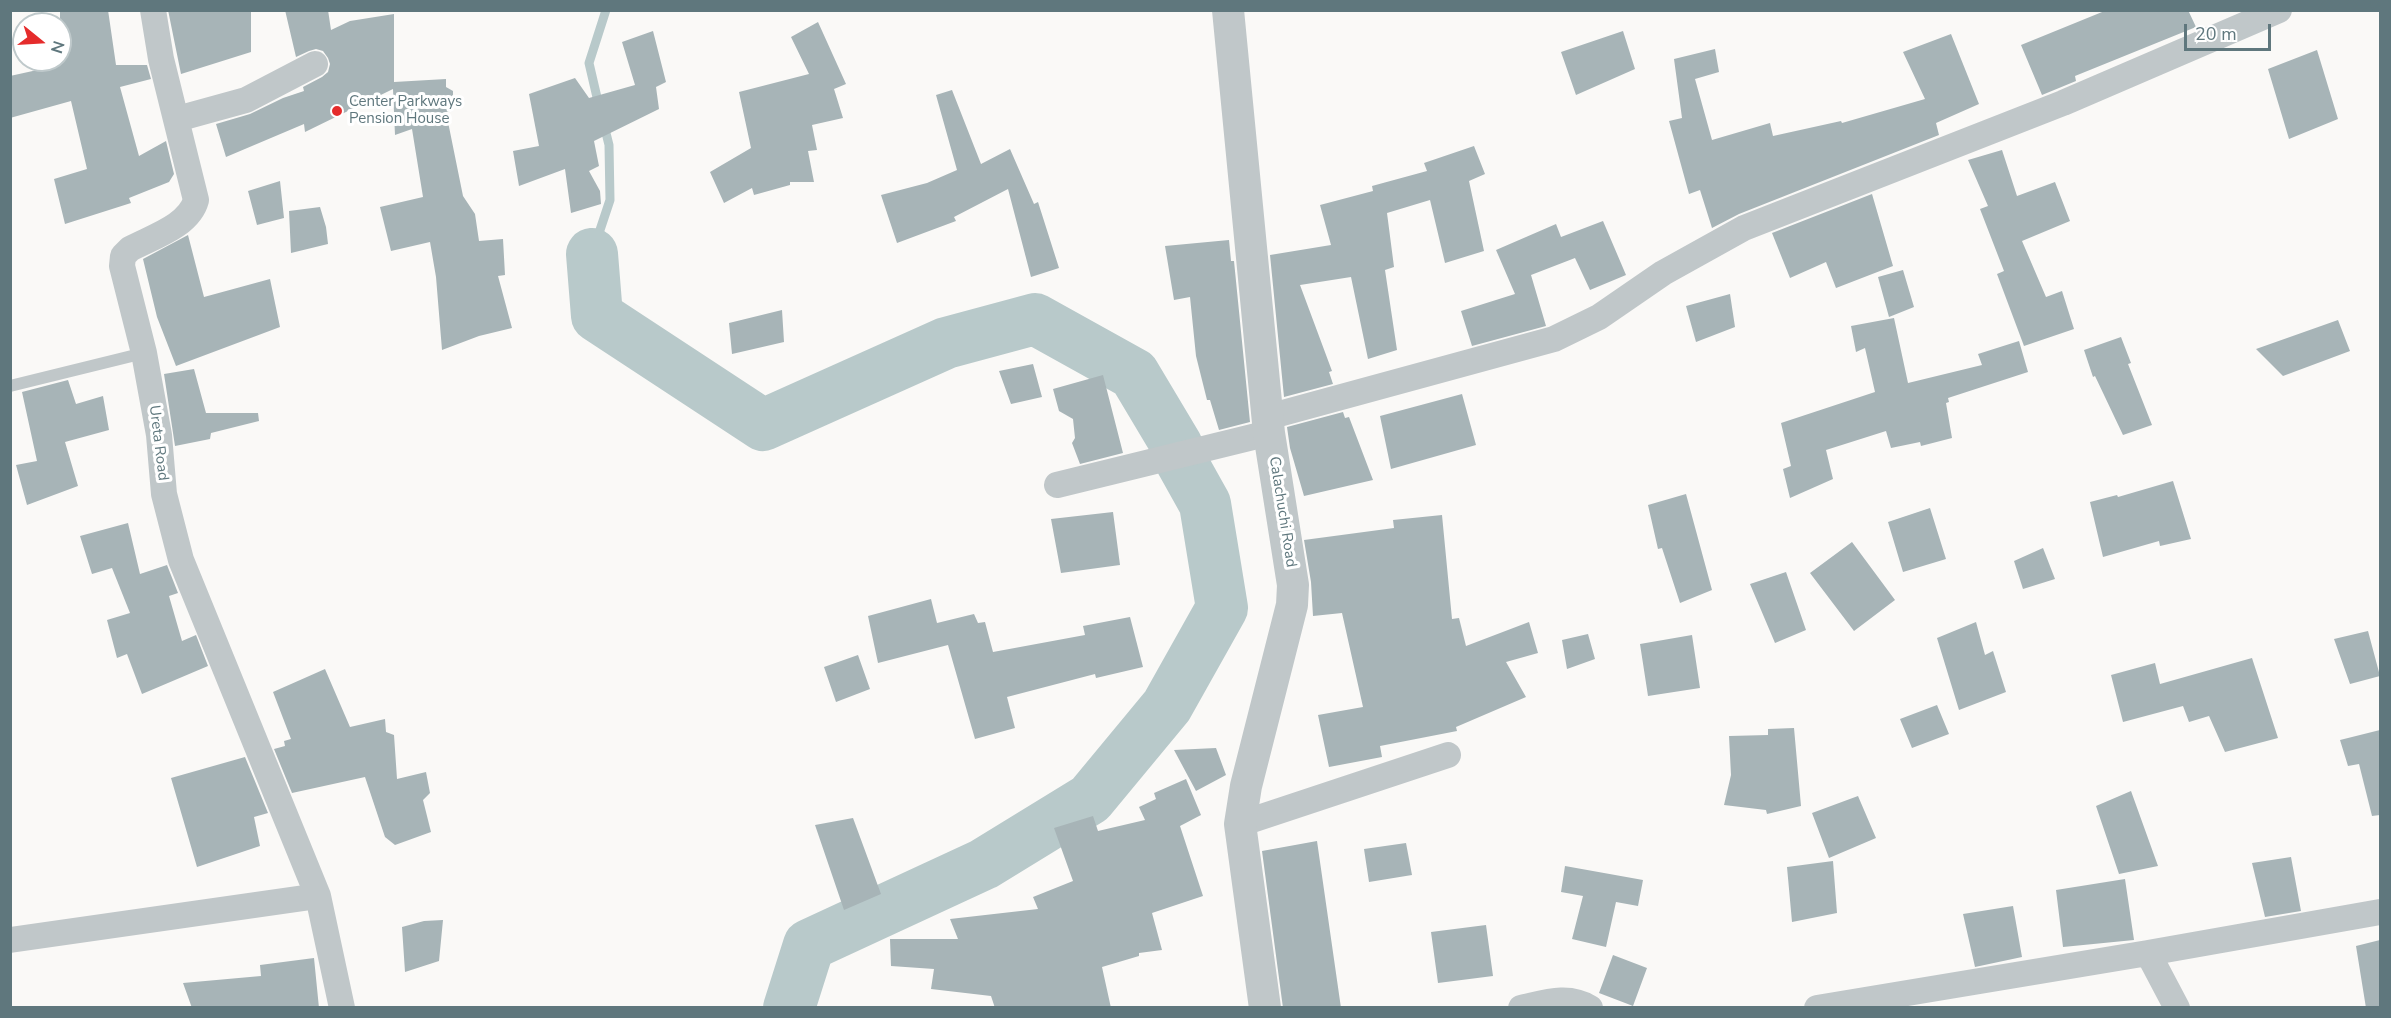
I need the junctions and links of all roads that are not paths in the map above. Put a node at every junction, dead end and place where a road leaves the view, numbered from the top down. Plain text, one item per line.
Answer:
1 (153, 10) edge
2 (1228, 10) edge
3 (2279, 10) edge
4 (315, 64) dead end
5 (177, 119) junction
6 (144, 353) junction
7 (10, 386) edge
8 (1269, 425) junction
9 (1057, 485) dead end
10 (1448, 755) dead end
11 (1240, 824) junction
12 (318, 896) junction
13 (2380, 912) edge
14 (10, 940) edge
15 (2148, 953) junction
16 (1844, 1005) edge
17 (342, 1008) edge
18 (1265, 1008) edge
19 (1521, 1008) edge
20 (1590, 1008) edge
21 (1817, 1008) edge
22 (2176, 1008) edge

1 - 5 street, Ureta Road
2 - 8 street, Calachuchi Road
3 - 8 street
4 - 5 street
5 - 6 street, Ureta Road
6 - 7 lane
6 - 12 street, Ureta Road
8 - 9 street
8 - 11 street, Calachuchi Road
10 - 11 street
11 - 18 street, Calachuchi Road
12 - 14 street
12 - 17 street, Ureta Road
13 - 15 street
15 - 16 street
15 - 22 street
16 - 21 street
19 - 20 street

